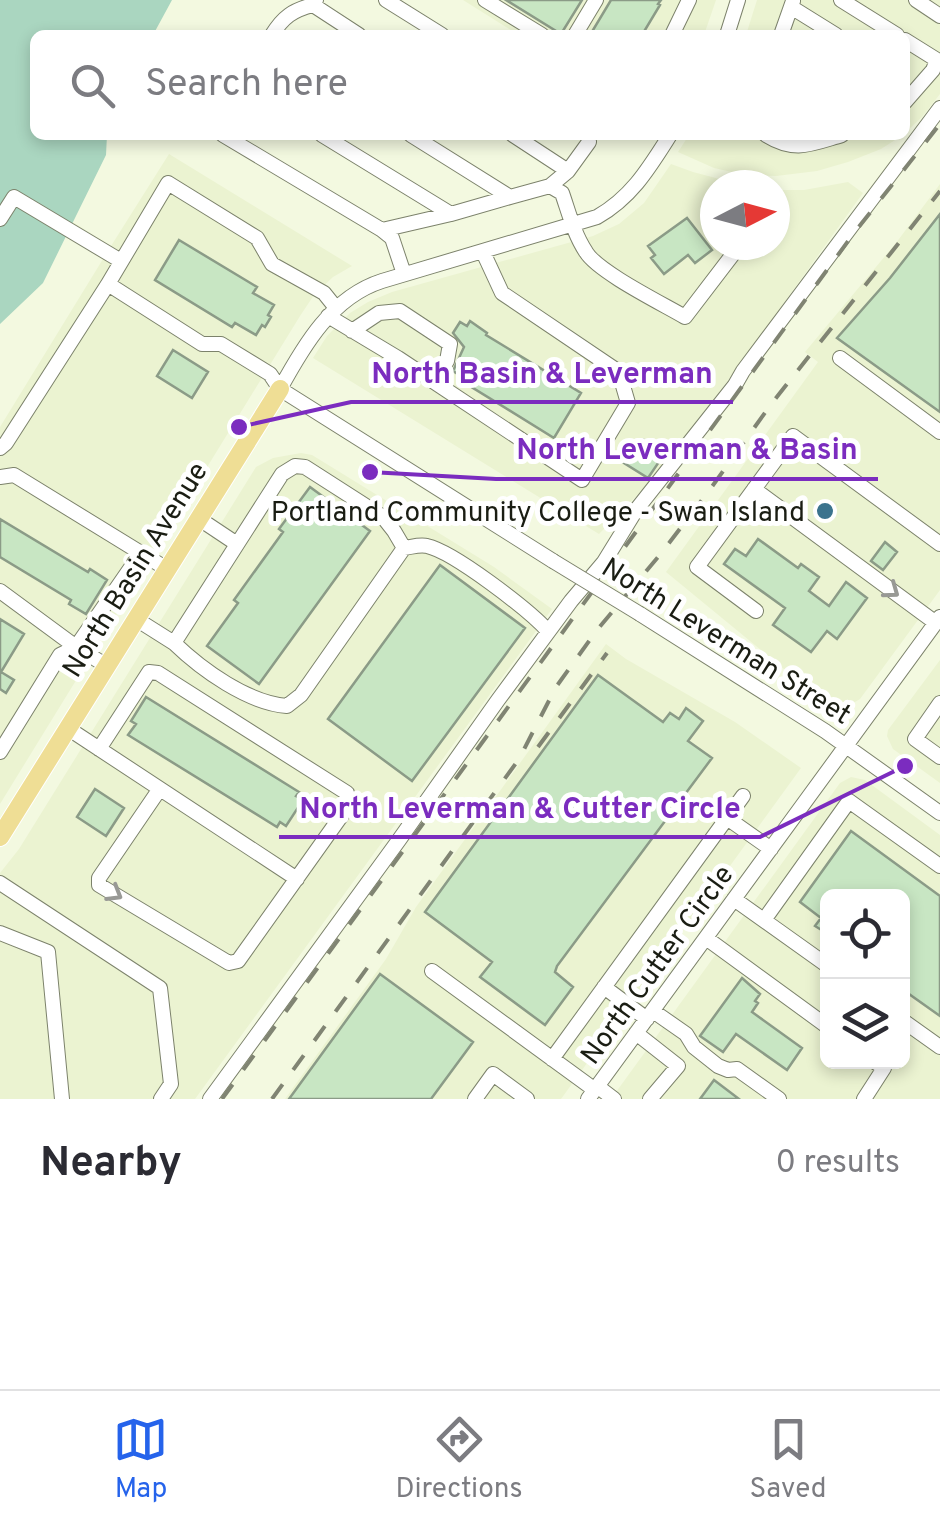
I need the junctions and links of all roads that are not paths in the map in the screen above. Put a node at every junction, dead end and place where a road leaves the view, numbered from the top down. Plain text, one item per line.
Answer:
1 (386, 0) edge
2 (485, 0) edge
3 (596, 0) edge
4 (690, 0) edge
5 (738, 0) edge
6 (841, 0) edge
7 (916, 0) edge
8 (315, 3) edge
9 (792, 4) edge
10 (940, 16) edge
11 (275, 30) edge
12 (352, 30) edge
13 (434, 30) edge
14 (534, 30) edge
15 (578, 30) edge
16 (675, 30) edge
17 (729, 30) edge
18 (783, 30) edge
19 (829, 30) edge
20 (888, 30) edge
21 (910, 43) edge
22 (910, 82) edge
23 (919, 88) junction
24 (910, 97) edge
25 (940, 108) edge
26 (232, 140) edge
27 (330, 140) edge
28 (419, 140) edge
29 (522, 140) edge
30 (589, 140) edge
31 (667, 140) edge
32 (774, 140) edge
33 (819, 140) edge
34 (568, 170) junction
35 (550, 186) junction
36 (510, 197) junction
37 (451, 214) junction
38 (0, 220) edge
39 (572, 226) junction
40 (382, 230) junction
41 (483, 252) junction
42 (729, 260) edge
43 (121, 262) junction
44 (404, 274) junction
45 (108, 284) junction
46 (332, 312) junction
47 (352, 330) junction
48 (840, 358) dead end
49 (433, 381) junction
50 (280, 389) junction
51 (940, 432) edge
52 (0, 448) edge
53 (0, 477) edge
54 (754, 489) junction
55 (198, 518) junction
56 (237, 544) junction
57 (940, 544) edge
58 (404, 548) junction
59 (141, 553) junction
60 (167, 569) junction
61 (0, 591) edge
62 (756, 611) dead end
63 (136, 619) junction
64 (938, 620) edge
65 (548, 631) junction
66 (174, 643) junction
67 (76, 647) junction
68 (107, 666) junction
69 (940, 703) edge
70 (68, 729) junction
71 (847, 746) junction
72 (100, 750) junction
73 (0, 752) edge
74 (940, 756) edge
75 (159, 790) junction
76 (744, 796) dead end
77 (940, 813) edge
78 (728, 818) junction
79 (0, 837) edge
80 (771, 850) junction
81 (940, 866) edge
82 (297, 879) junction
83 (0, 883) edge
84 (734, 899) junction
85 (764, 920) junction
86 (0, 933) edge
87 (706, 938) junction
88 (820, 960) edge
89 (432, 971) dead end
90 (604, 987) junction
91 (650, 1015) junction
92 (820, 1021) edge
93 (910, 1026) edge
94 (636, 1033) junction
95 (940, 1048) edge
96 (552, 1059) junction
97 (883, 1069) edge
98 (594, 1092) edge
99 (62, 1099) edge
100 (161, 1099) edge
101 (210, 1099) edge
102 (475, 1099) edge
103 (527, 1099) edge
104 (614, 1099) edge
105 (650, 1099) edge
106 (779, 1099) edge
107 (864, 1099) edge

1 - 13 street
2 - 14 street
3 - 15 street
4 - 16 street
5 - 17 street
6 - 20 street
7 - 10 street
8 - 11 street
8 - 12 street
9 - 18 street
9 - 19 street
21 - 23 street
22 - 23 street
23 - 24 street
25 - 65 street
26 - 40 street
27 - 37 street
28 - 36 street
29 - 34 street
30 - 34 street
31 - 39 street, North Basin Avenue
32 - 33 street
34 - 35 street
35 - 36 street
35 - 39 street
36 - 37 street
37 - 40 street
38 - 43 street
39 - 41 street, North Basin Avenue
39 - 42 street
40 - 44 street
41 - 44 street, North Basin Avenue
41 - 49 street
43 - 45 street
43 - 46 street
44 - 46 street, North Basin Avenue
45 - 50 street, North Leverman Street
45 - 52 street
46 - 47 street
46 - 50 street, North Basin Avenue
47 - 49 street
47 - 49 street
48 - 51 street
50 - 55 main road, North Basin Avenue
50 - 71 street, North Leverman Street, bridge
53 - 59 street
54 - 57 street
54 - 62 street
54 -> 64 street
55 - 56 street
55 - 60 main road, North Basin Avenue
56 - 58 street
56 - 66 street
58 - 65 street
58 - 66 street
59 - 60 street
59 - 67 street
60 - 63 main road, North Basin Avenue
61 - 67 street
63 - 66 street
63 - 68 main road, North Basin Avenue
64 - 71 street, North Cutter Circle
65 - 101 street
67 - 68 street
67 - 73 street
68 - 70 main road, North Basin Avenue
69 - 74 street
70 - 72 street
70 - 79 main road, North Basin Avenue
71 - 77 street, North Leverman Street
71 - 80 street, North Cutter Circle
72 - 75 street
72 - 82 street
75 - 82 street
75 -> 82 street
76 - 78 street
78 - 80 street
78 - 90 street
80 - 84 street, North Cutter Circle
81 - 85 street
83 - 100 street
84 - 85 street
84 - 87 street, North Cutter Circle
85 - 88 street
86 - 99 street
87 - 91 street, North Cutter Circle
87 - 92 street
89 - 96 street
90 - 91 street
90 - 96 street
91 - 94 street, North Cutter Circle
91 - 106 street
93 - 95 street
94 - 98 street, North Cutter Circle
94 - 105 street
96 - 98 street
97 - 107 street
98 - 104 street
102 - 103 street

